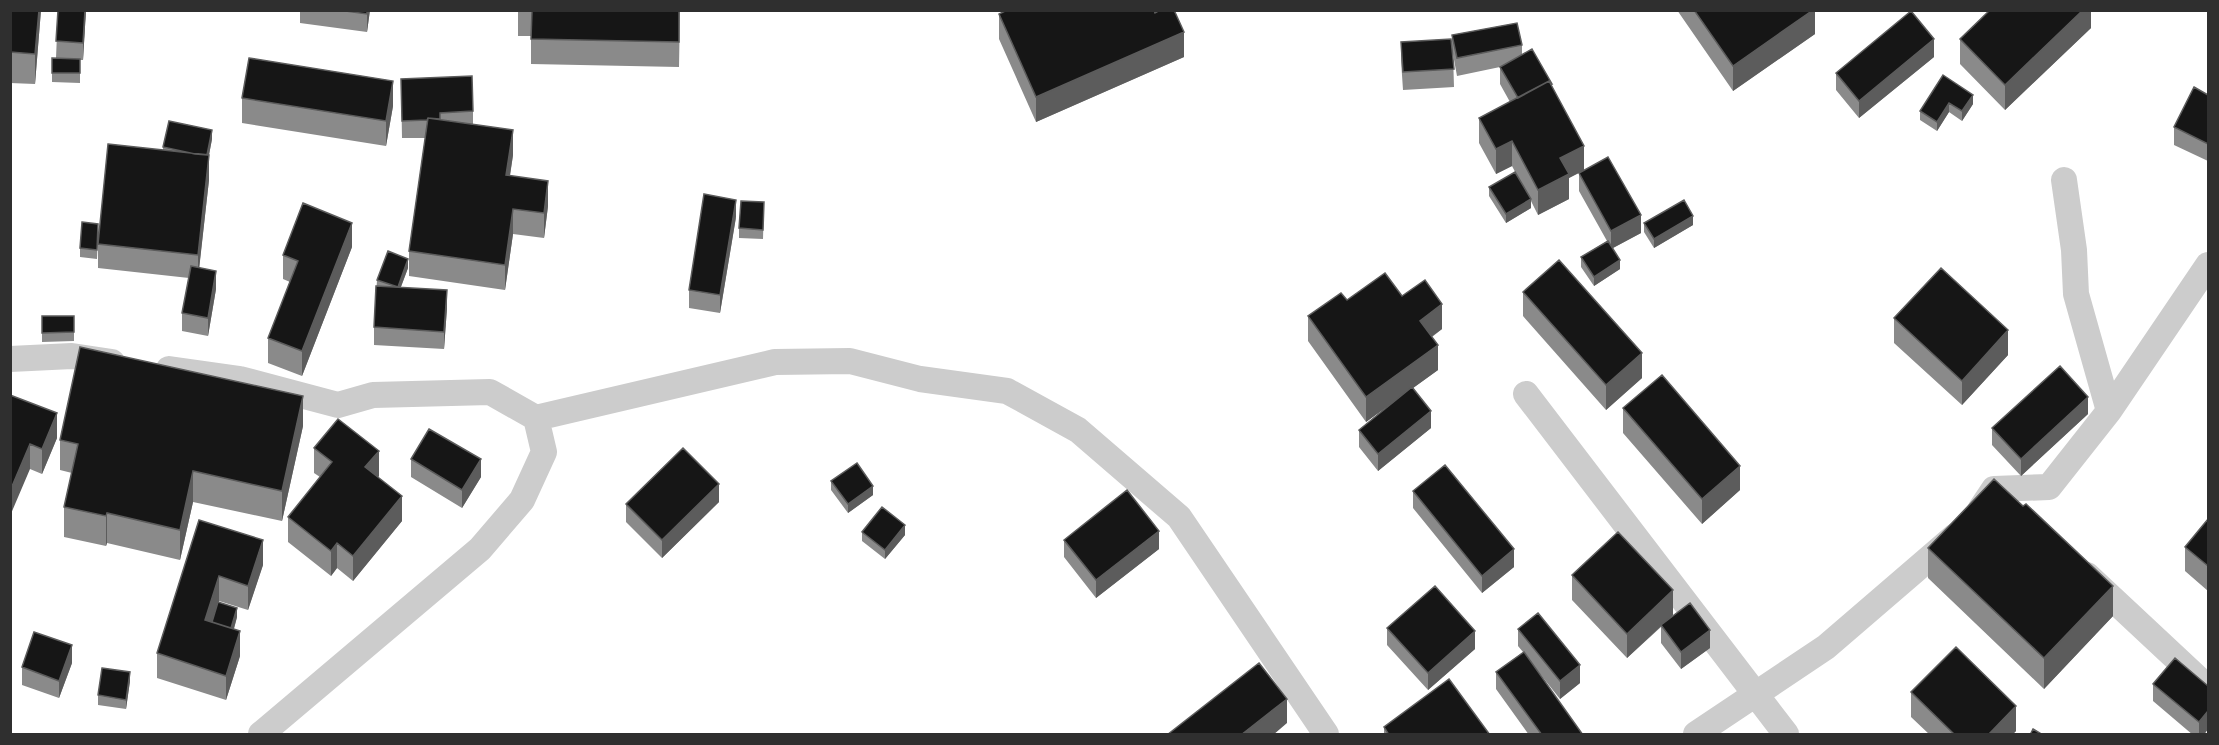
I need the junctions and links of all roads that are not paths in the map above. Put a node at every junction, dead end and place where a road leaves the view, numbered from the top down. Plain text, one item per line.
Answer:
1 (2064, 180) dead end
2 (2208, 265) edge
3 (10, 359) edge
4 (1526, 394) dead end
5 (2109, 411) junction
6 (536, 418) junction
7 (1995, 489) junction
8 (2020, 513) edge
9 (2072, 561) edge
10 (2208, 688) edge
11 (1756, 693) junction
12 (261, 735) edge
13 (1326, 735) edge
14 (1696, 735) edge
15 (1786, 735) edge

1 - 5 street
2 - 5 street
3 - 6 street
4 - 11 street
5 - 7 street
6 - 12 street
6 - 13 street
7 - 8 street
7 - 11 street
9 - 10 street
11 - 14 street
11 - 15 street

